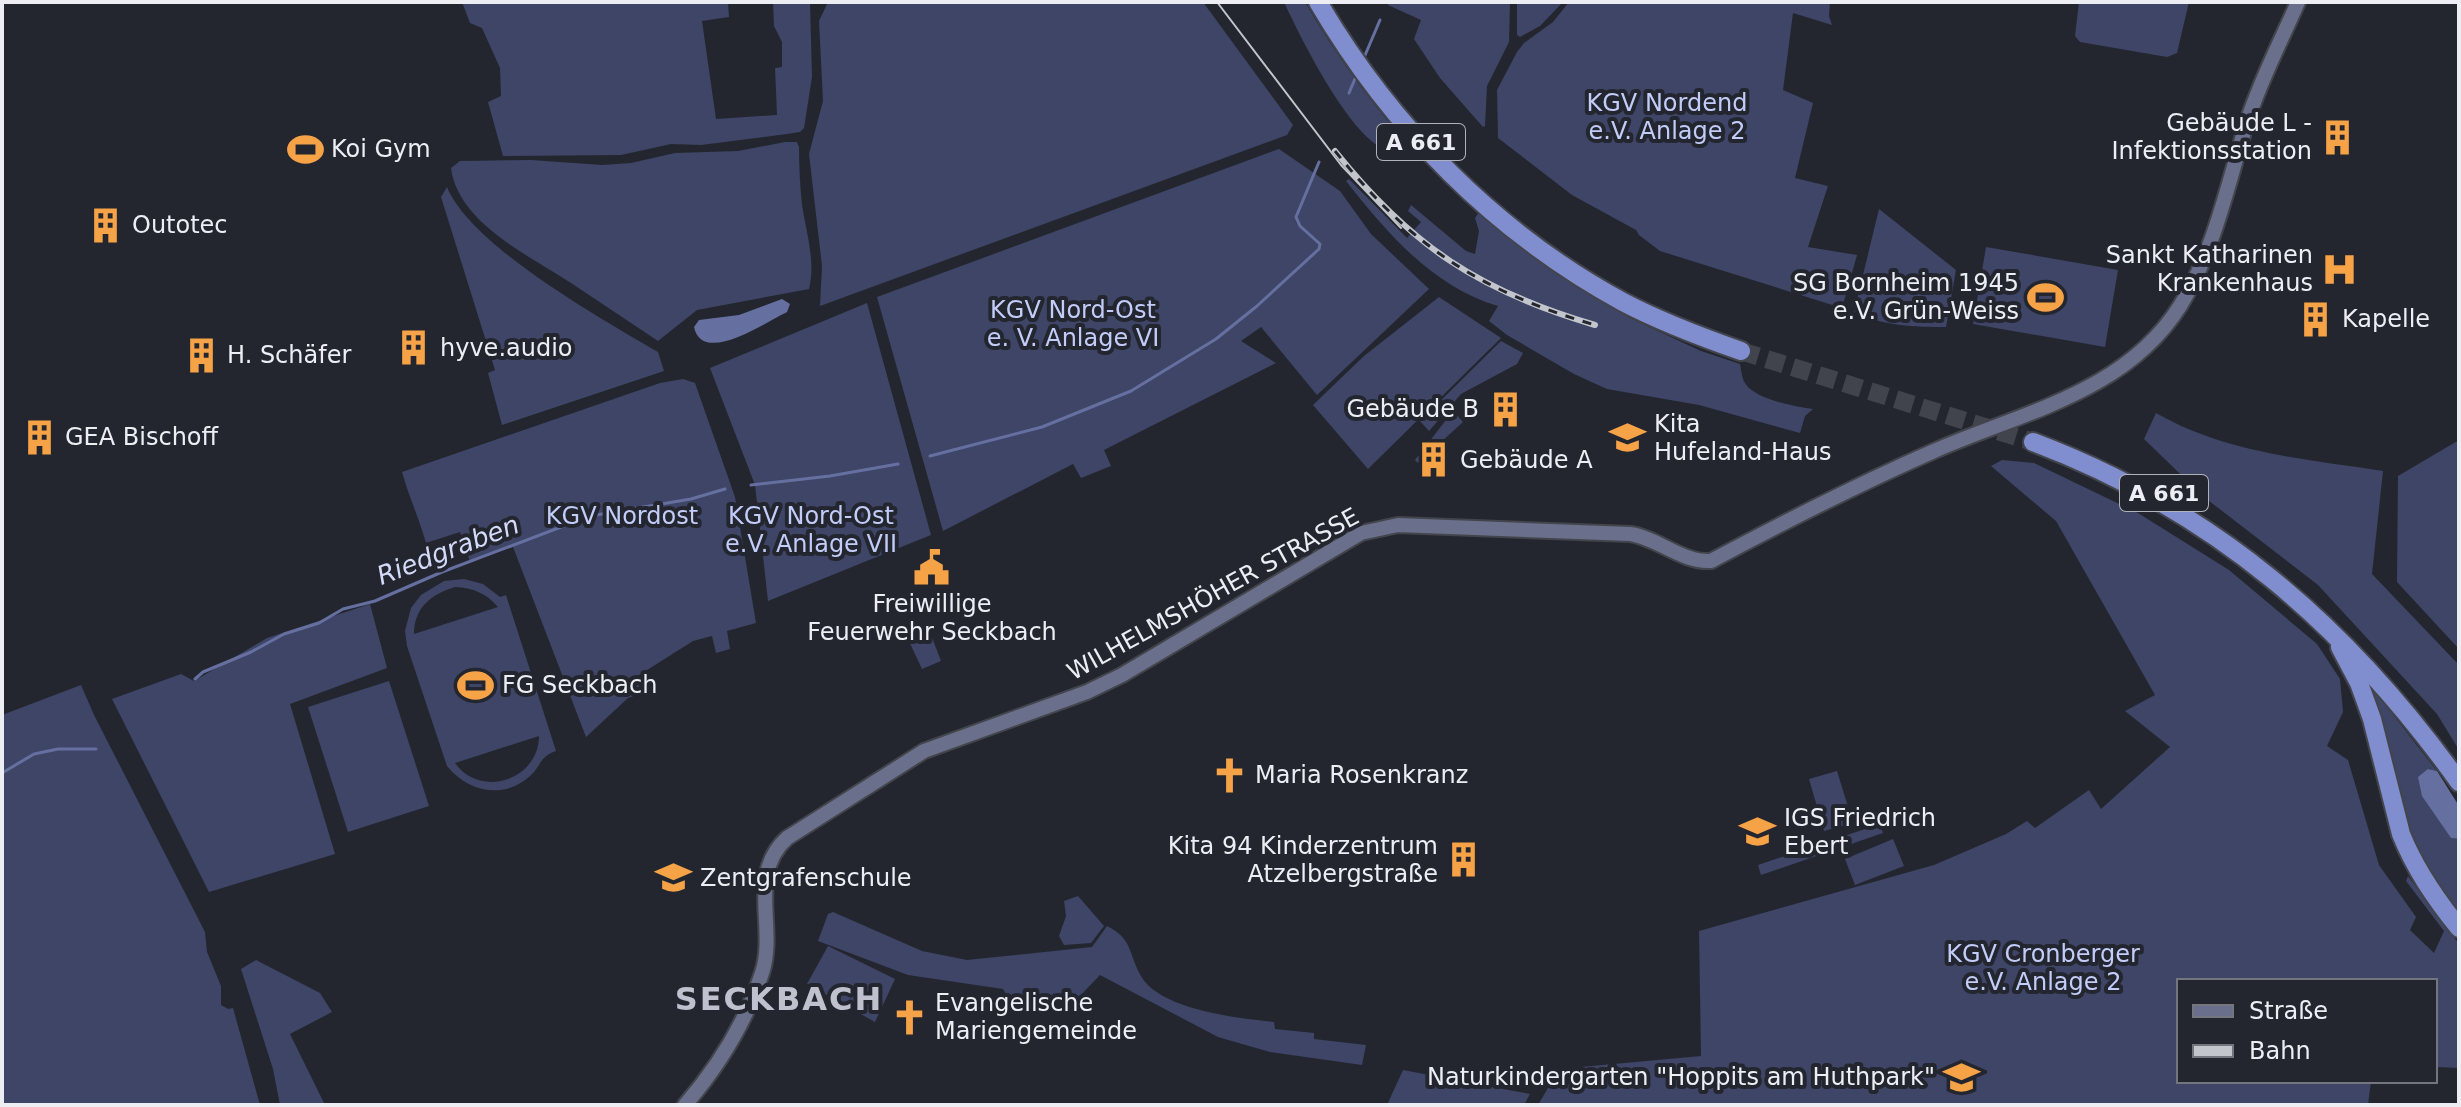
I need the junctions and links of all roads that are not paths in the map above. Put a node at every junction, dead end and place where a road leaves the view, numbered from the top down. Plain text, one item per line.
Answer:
1 (1318, 2) edge
2 (1330, 2) edge
3 (2298, 2) edge
4 (1554, 252) junction
5 (1743, 346) tunnel mouth
6 (2030, 430) junction
7 (2331, 630) junction
8 (2459, 765) edge
9 (2459, 782) edge
10 (2459, 928) edge
11 (685, 1105) edge

1 - 4 highway, A 661
2 - 4 highway, A 661
3 - 6 main road, WILHELMSHÖHER STRASSE
4 - 5 highway, A 661
6 - 7 highway, A 661
6 - 8 highway, A 661
6 - 11 main road, WILHELMSHÖHER STRASSE
7 - 9 highway, A 661
7 - 10 highway

